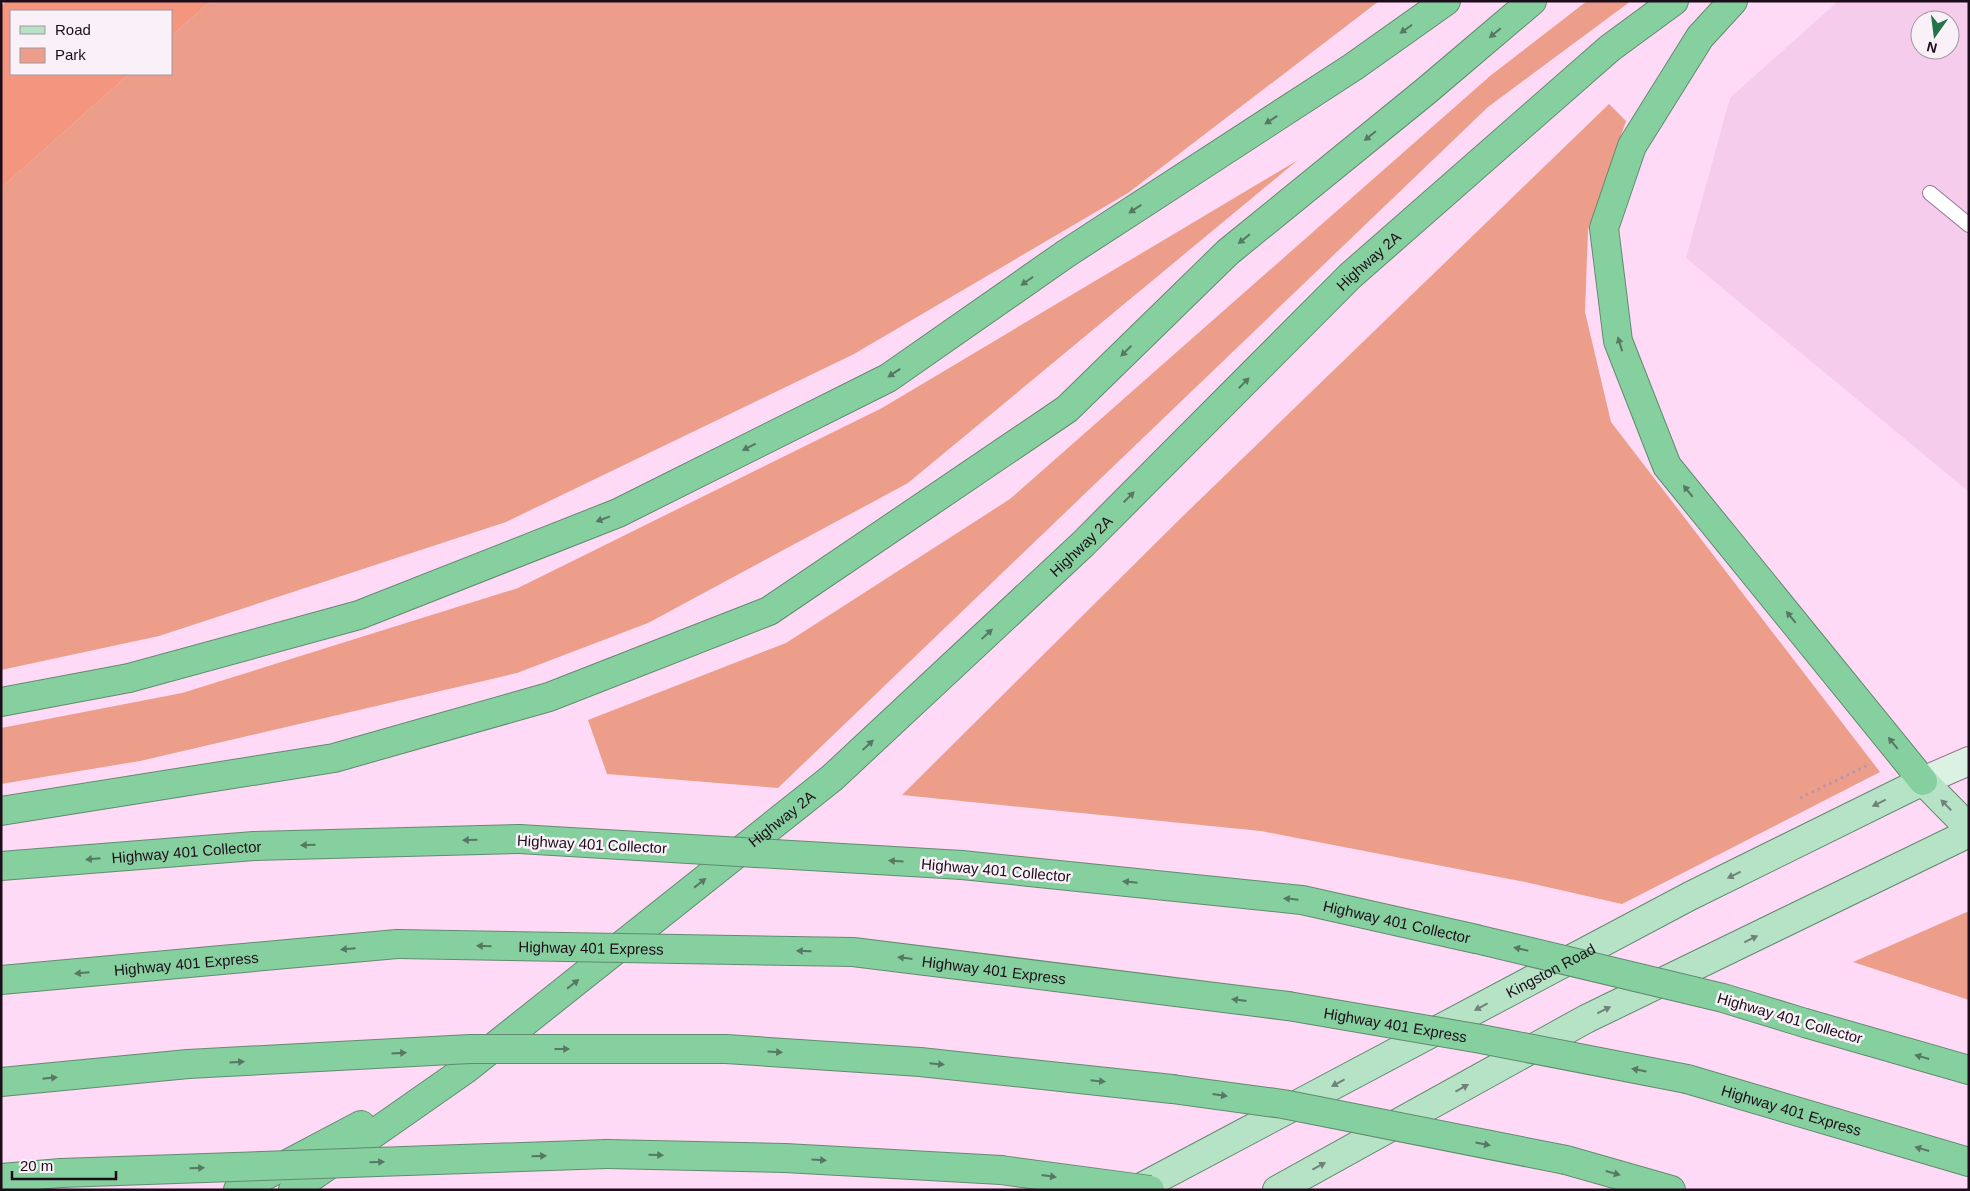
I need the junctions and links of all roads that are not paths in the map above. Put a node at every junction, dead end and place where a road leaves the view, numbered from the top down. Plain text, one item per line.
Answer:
1 (1446, 1) edge
2 (1532, 1) edge
3 (1674, 1) edge
4 (1733, 1) edge
5 (1930, 193) dead end
6 (1969, 225) edge
7 (1, 702) edge
8 (1969, 761) edge
9 (1923, 781) junction
10 (1, 811) edge
11 (1969, 828) edge
12 (1969, 833) edge
13 (1, 866) edge
14 (1, 980) edge
15 (466, 1069) junction
16 (1969, 1070) edge
17 (1, 1082) edge
18 (1969, 1162) edge
19 (1, 1178) edge
20 (238, 1190) edge
21 (293, 1190) edge
22 (1136, 1190) edge
23 (1150, 1190) edge
24 (1277, 1190) edge
25 (1670, 1190) edge

1 -> 7 highway
2 -> 10 highway
15 -> 3 highway, Highway 2A
9 -> 4 highway
5 - 6 lane
8 - 9 main road, Kingston Road
11 -> 9 main road
9 -> 22 main road, Kingston Road
24 -> 12 main road
16 -> 13 highway, Highway 401 Collector, bridge
18 -> 14 highway, Highway 401 Express, bridge
15 - 20 highway
15 - 21 highway
17 -> 25 highway, bridge
19 -> 23 highway, bridge

